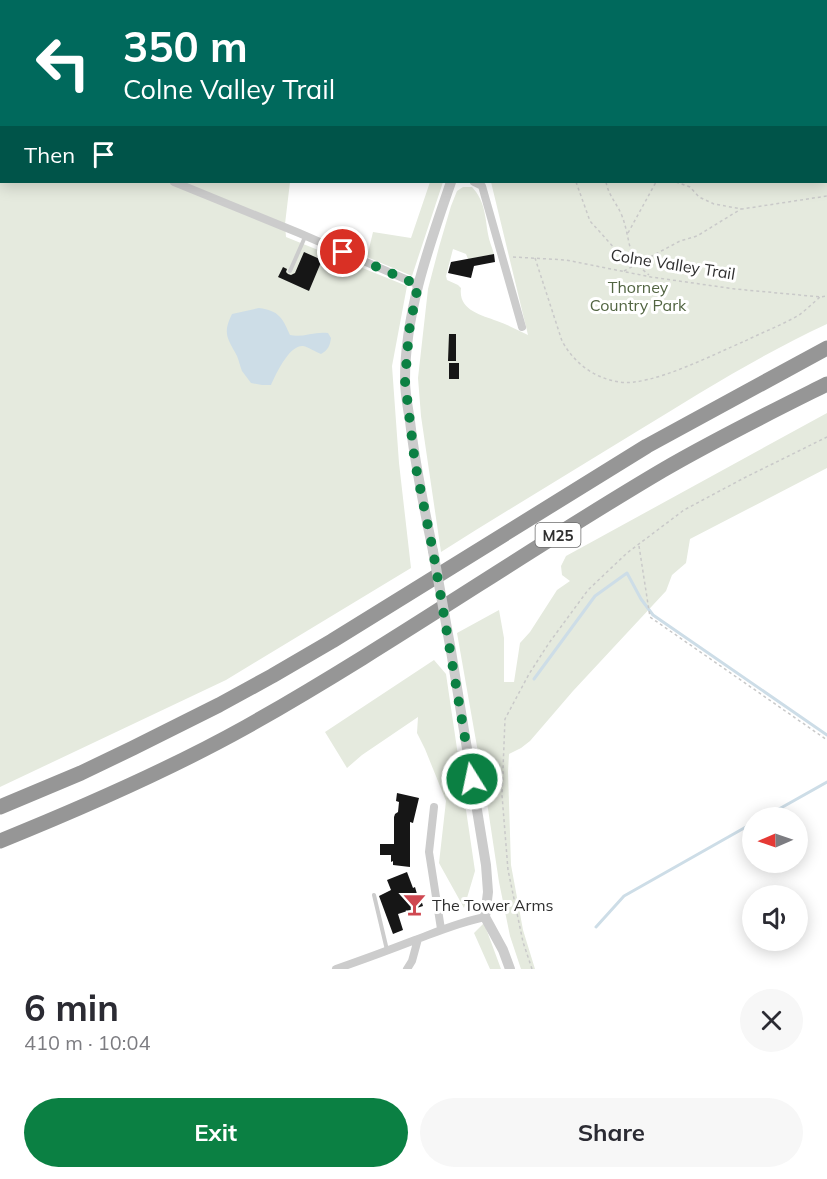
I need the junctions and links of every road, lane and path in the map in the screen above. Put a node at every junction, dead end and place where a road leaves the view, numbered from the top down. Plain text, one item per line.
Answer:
1 (176, 183) edge
2 (451, 183) edge
3 (476, 183) edge
4 (576, 183) edge
5 (606, 183) edge
6 (655, 183) edge
7 (679, 183) edge
8 (827, 196) edge
9 (742, 209) junction
10 (627, 234) junction
11 (306, 236) junction
12 (515, 257) dead end
13 (535, 258) junction
14 (636, 264) junction
15 (290, 271) dead end
16 (622, 272) junction
17 (651, 277) junction
18 (417, 284) junction
19 (827, 296) edge
20 (821, 297) junction
21 (522, 327) dead end
22 (827, 348) edge
23 (827, 384) edge
24 (827, 437) edge
25 (638, 544) junction
26 (827, 740) edge
27 (0, 807) edge
28 (434, 807) dead end
29 (0, 841) edge
30 (374, 895) dead end
31 (485, 917) junction
32 (441, 929) junction
33 (418, 939) junction
34 (387, 951) junction
35 (336, 969) edge
36 (407, 969) edge
37 (510, 969) edge
38 (532, 969) edge

1 - 11 street
2 - 18 street
3 - 21 street
4 - 14 path
5 - 10 path
6 - 10 path
7 - 9 path
8 - 9 path
9 - 14 path
10 - 14 path
11 - 15 lane
11 - 18 street
12 - 13 path, Colne Valley Trail
13 - 16 path, Colne Valley Trail
13 - 20 path
14 - 16 path
14 - 17 path
16 - 17 path, Colne Valley Trail
17 - 20 path, Colne Valley Trail
18 - 31 street, bridge
19 - 20 path, Colne Valley Trail
22 - 27 highway, M25
23 - 29 highway, M25
24 - 25 path
25 - 26 path
25 - 38 path
28 - 32 street
30 - 34 lane
31 - 32 street
31 - 37 street
32 - 33 street
33 - 34 street
33 - 36 street
34 - 35 street

